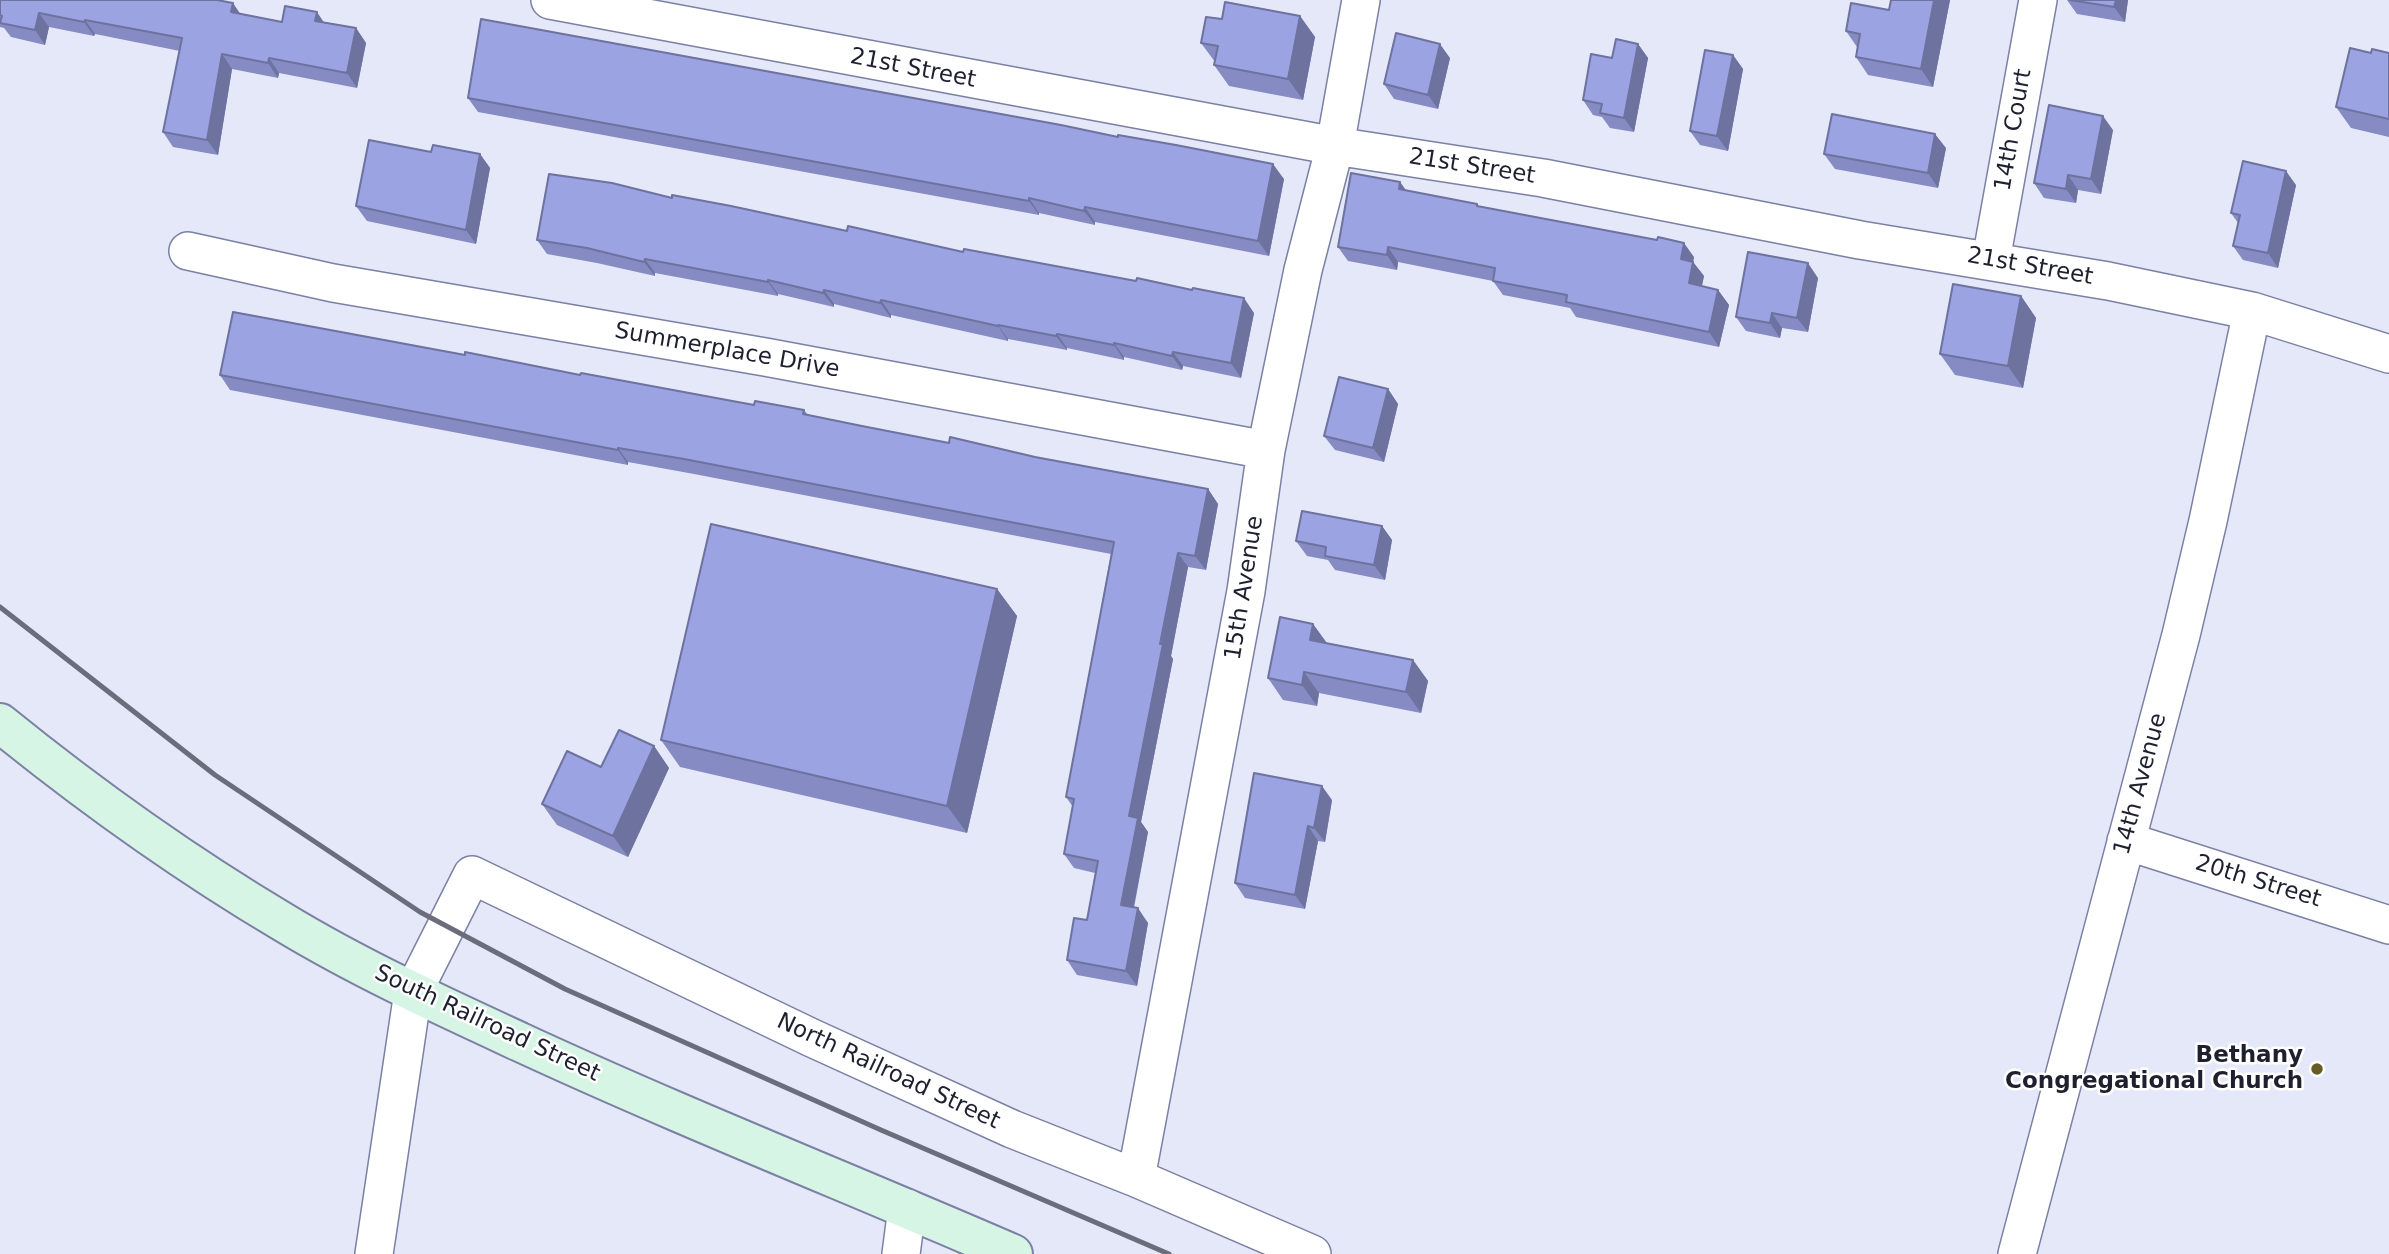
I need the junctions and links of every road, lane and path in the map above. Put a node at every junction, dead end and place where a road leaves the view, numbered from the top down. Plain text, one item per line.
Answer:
1 (550, 0) edge
2 (1362, 0) edge
3 (2038, 0) edge
4 (1335, 146) junction
5 (188, 251) dead end
6 (1991, 260) junction
7 (2252, 311) junction
8 (2389, 354) edge
9 (1266, 450) junction
10 (0, 723) edge
11 (2126, 841) junction
12 (2389, 925) edge
13 (413, 992) junction
14 (1136, 1178) junction
15 (907, 1208) junction
16 (374, 1254) edge
17 (901, 1254) edge
18 (1013, 1254) edge
19 (1312, 1254) edge
20 (2017, 1254) edge

1 - 4 street, 21st Street
2 - 4 street, 15th Avenue
3 - 6 street, 14th Court
4 - 6 street, 21st Street
4 - 9 street, 15th Avenue
5 - 9 street, Summerplace Drive
6 - 7 street, 21st Street
7 - 8 street, 21st Street
7 - 11 street, 14th Avenue
9 - 14 street, 15th Avenue
10 - 13 street, South Railroad Street
11 - 12 street, 20th Street
11 - 20 street, 14th Avenue
13 - 14 street, North Railroad Street
13 - 15 street, South Railroad Street
13 - 16 street
14 - 19 street, North Railroad Street
15 - 17 street
15 - 18 street, South Railroad Street

